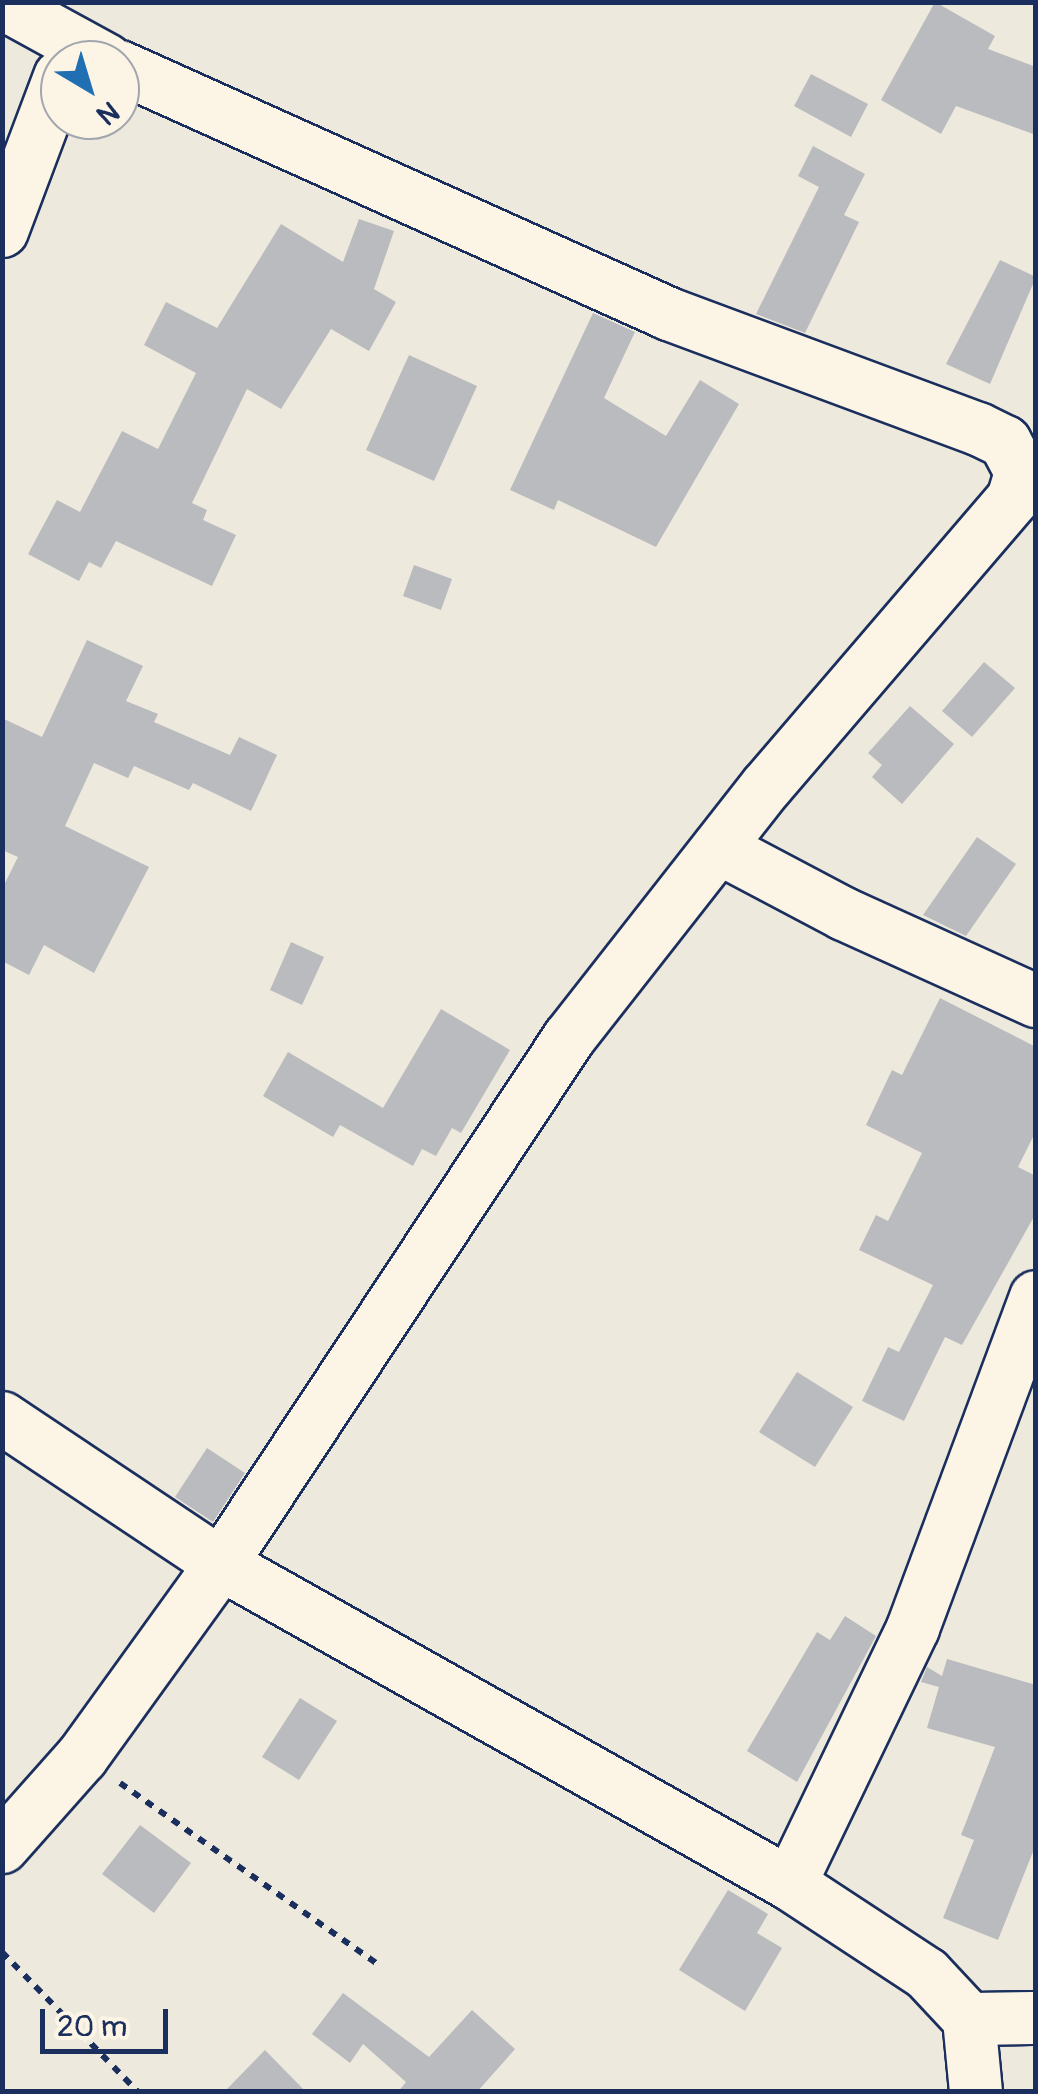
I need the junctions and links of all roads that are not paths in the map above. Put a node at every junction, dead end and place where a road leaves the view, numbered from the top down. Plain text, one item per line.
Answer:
1 (2, 3) edge
2 (49, 40) edge
3 (140, 75) edge
4 (41, 140) edge
5 (2, 230) edge
6 (719, 848) junction
7 (1036, 1000) edge
8 (1036, 1297) edge
9 (2, 1418) edge
10 (222, 1564) junction
11 (2, 1847) edge
12 (790, 1884) junction
13 (1036, 2018) edge
14 (969, 2019) junction
15 (976, 2092) edge

1 - 2 street
3 - 6 street
4 - 5 street
6 - 7 street
6 - 10 street
8 - 12 street
9 - 10 street
10 - 11 street
10 - 12 street
12 - 14 street
13 - 14 street
14 - 15 street

